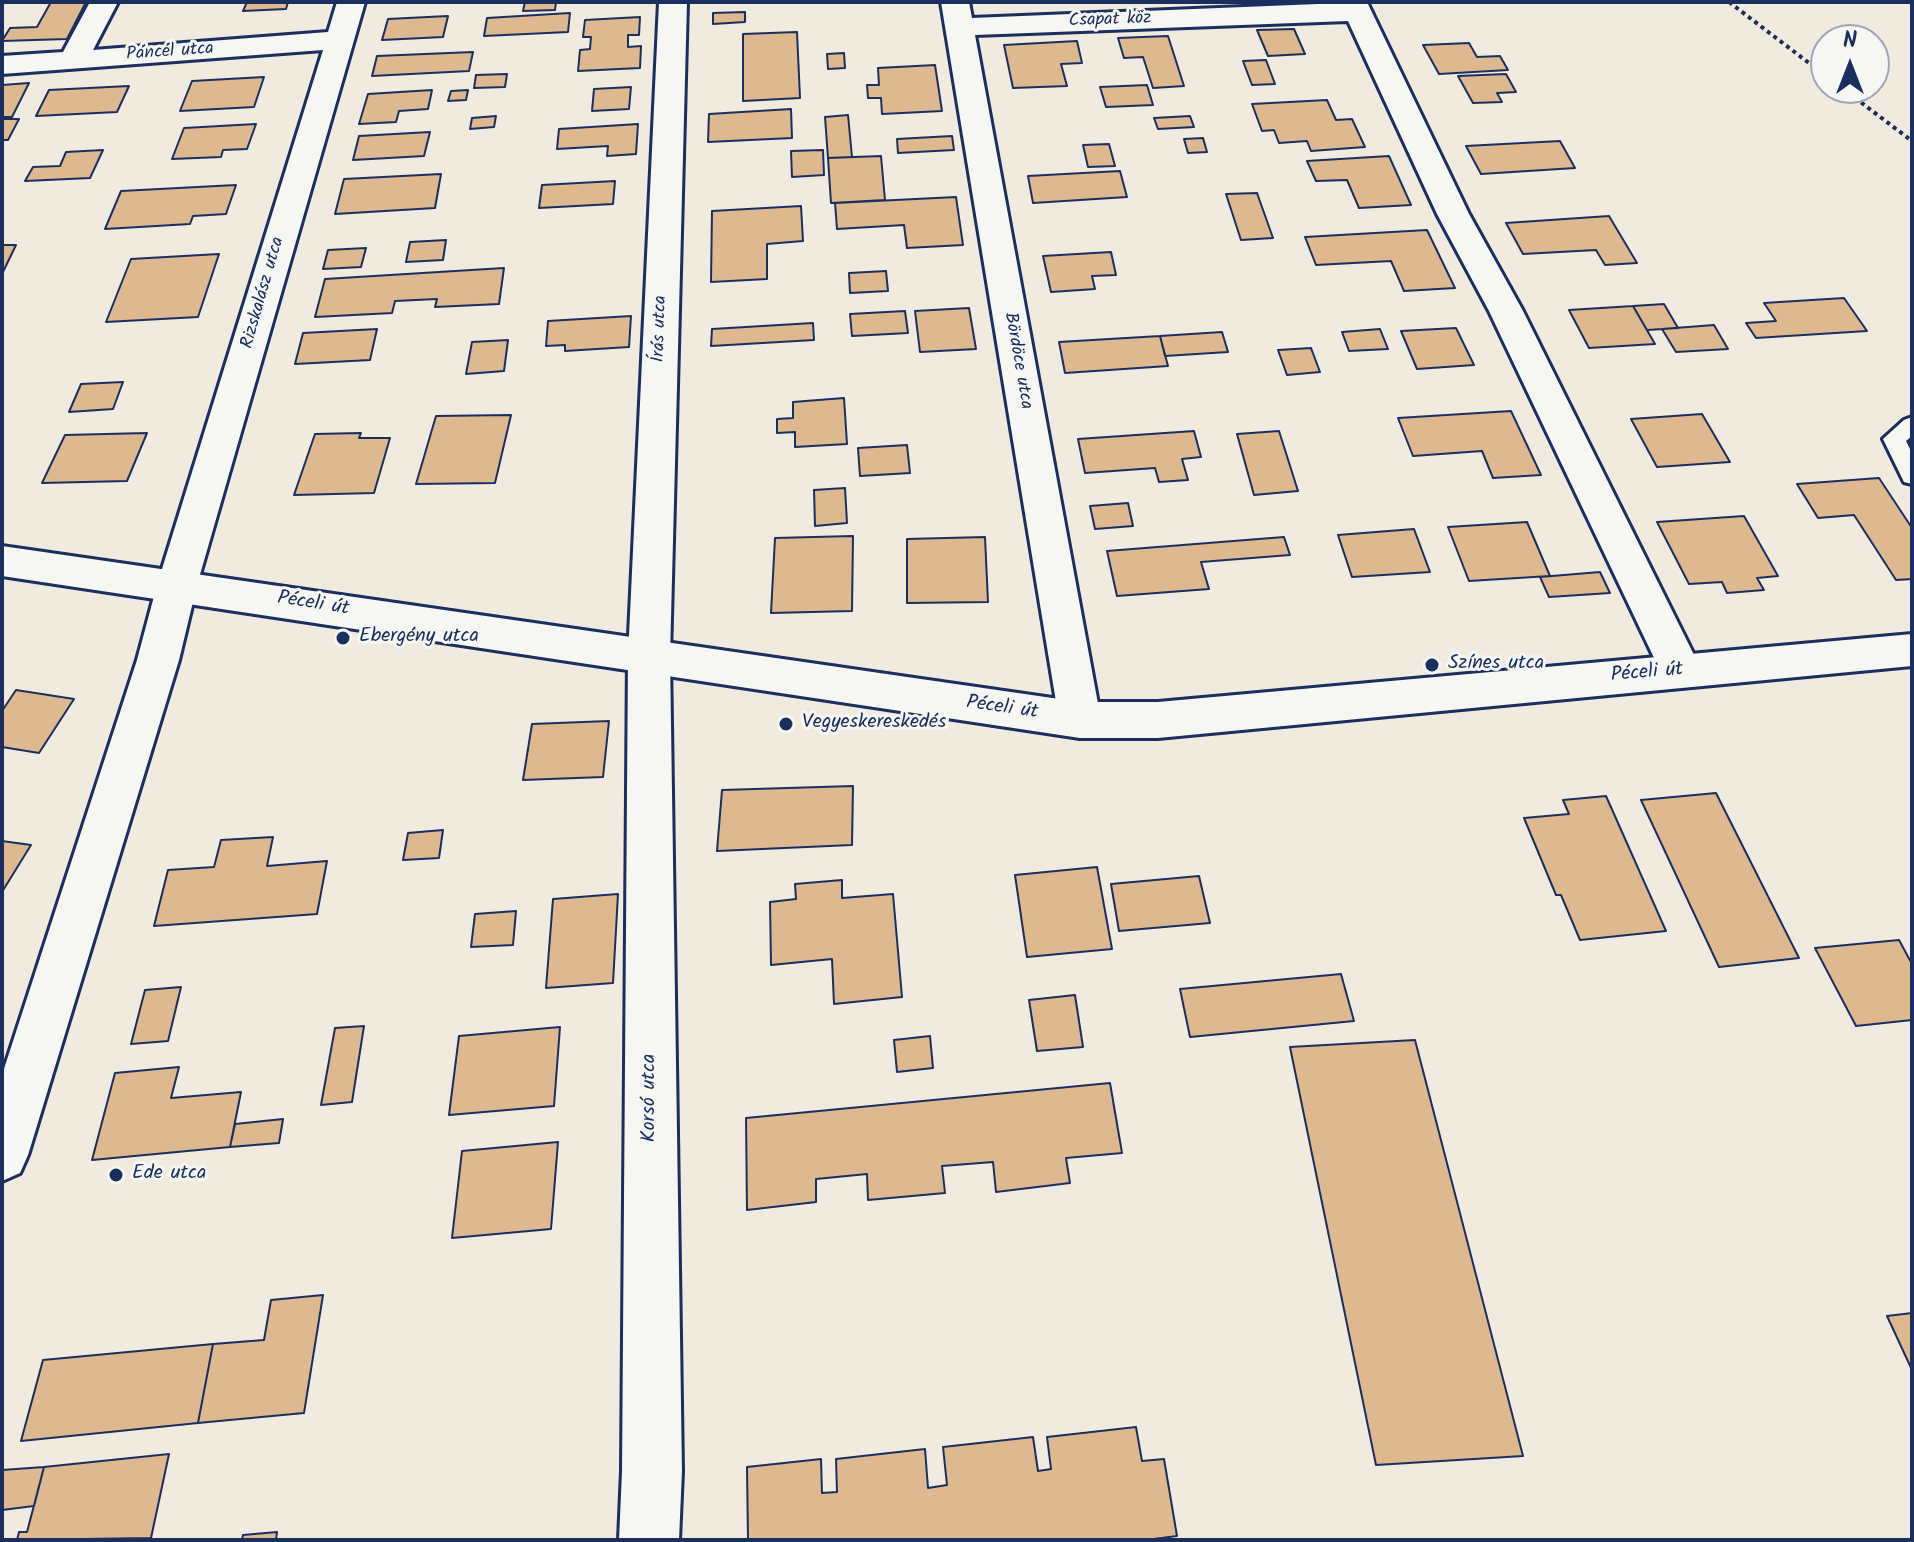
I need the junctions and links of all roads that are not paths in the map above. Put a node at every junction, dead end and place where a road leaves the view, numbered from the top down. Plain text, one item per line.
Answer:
1 (104, 2) edge
2 (351, 2) edge
3 (673, 2) edge
4 (1355, 7) edge
5 (957, 15) edge
6 (339, 40) junction
7 (73, 60) junction
8 (2, 65) edge
9 (1912, 425) edge
10 (1912, 476) edge
11 (2, 561) edge
12 (177, 585) junction
13 (1912, 650) edge
14 (649, 656) junction
15 (1681, 671) junction
16 (1080, 720) junction
17 (2, 1155) edge
18 (649, 1540) edge

1 - 7 street
2 - 6 street, Rizskalász utca
3 - 14 street, Írás utca
4 - 5 street, Csapat köz
4 - 15 street
5 - 16 street, Bördöce utca
6 - 7 street, Páncél utca
6 - 12 street, Rizskalász utca
7 - 8 street, Páncél utca
9 - 10 lane
11 - 12 street, Péceli út
12 - 14 street, Péceli út
12 - 17 street
13 - 15 street, Péceli út
14 - 16 street, Péceli út
14 - 18 street, Korsó utca
15 - 16 street, Péceli út

